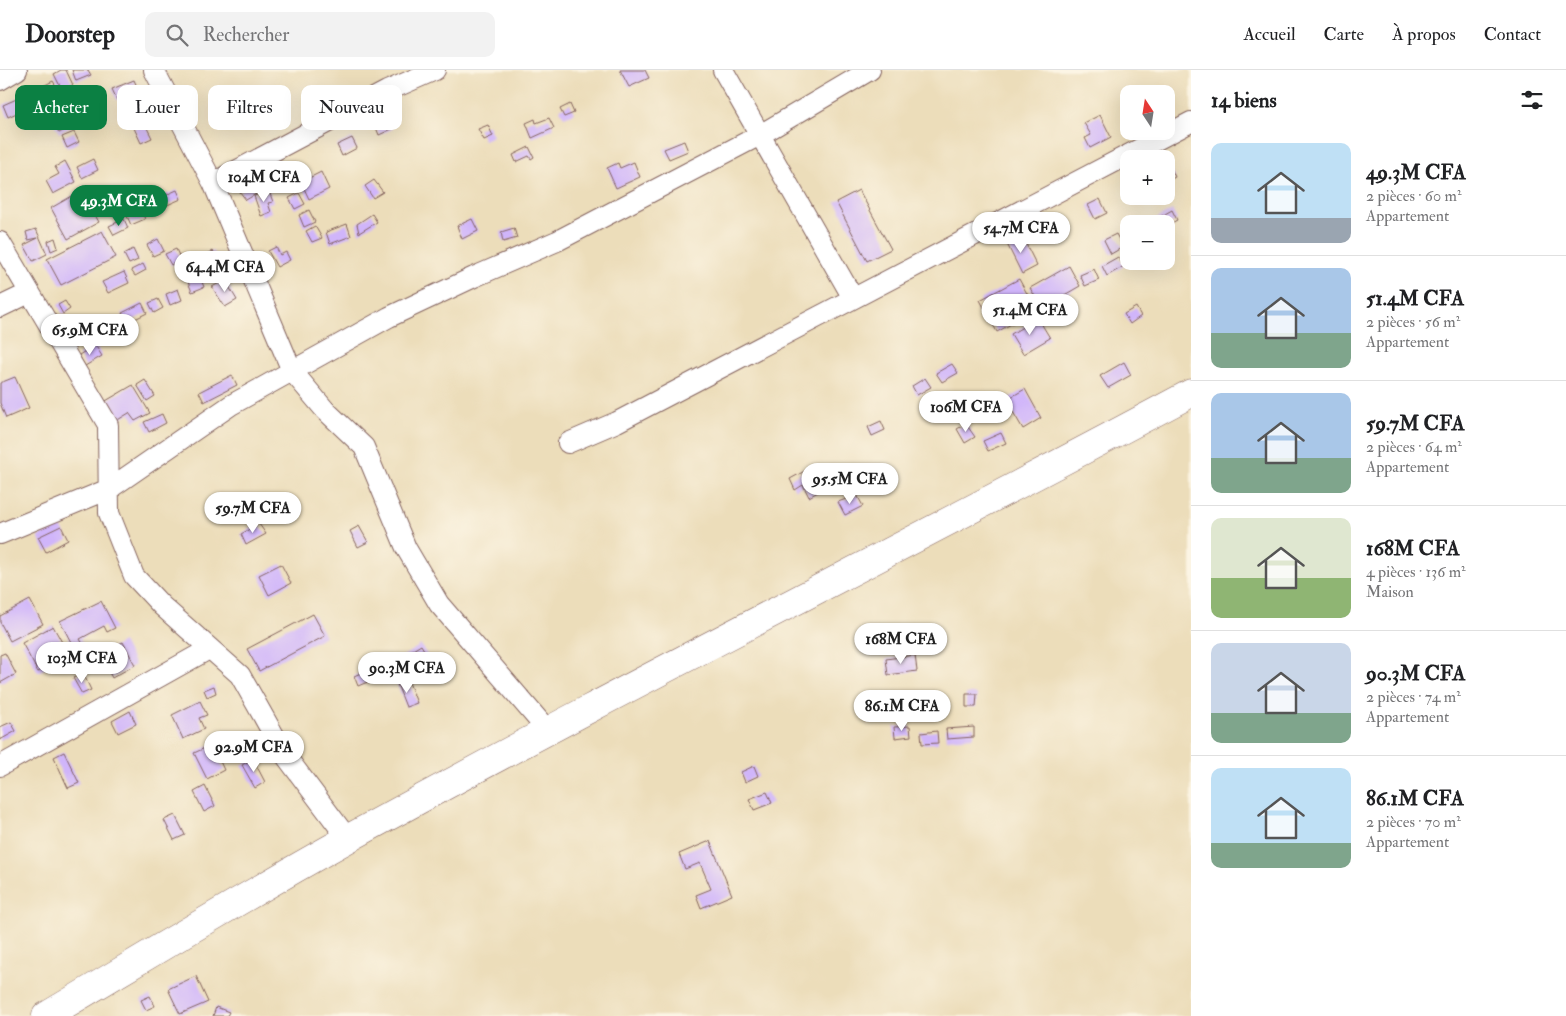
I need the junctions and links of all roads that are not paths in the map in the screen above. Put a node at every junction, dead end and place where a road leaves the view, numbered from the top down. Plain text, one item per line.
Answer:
1 (17, 70) edge
2 (154, 70) edge
3 (435, 70) edge
4 (723, 70) edge
5 (870, 70) edge
6 (0, 80) edge
7 (1191, 122) edge
8 (760, 134) junction
9 (213, 183) junction
10 (0, 242) edge
11 (29, 293) junction
12 (853, 298) junction
13 (0, 306) edge
14 (292, 371) junction
15 (1191, 393) edge
16 (568, 444) dead end
17 (109, 488) junction
18 (0, 534) edge
19 (209, 648) junction
20 (548, 731) junction
21 (0, 766) edge
22 (348, 839) junction
23 (46, 1016) edge

1 - 6 street
2 - 9 street
3 - 9 street
4 - 8 street
5 - 8 street
7 - 12 street
8 - 12 street
8 - 14 street
9 - 14 street
10 - 11 street
11 - 13 street
11 - 17 street
12 - 16 street
14 - 17 street
14 - 20 street
15 - 20 main road
17 - 18 street
17 - 19 street
19 - 21 street
19 - 22 street
20 - 22 main road
22 - 23 main road

